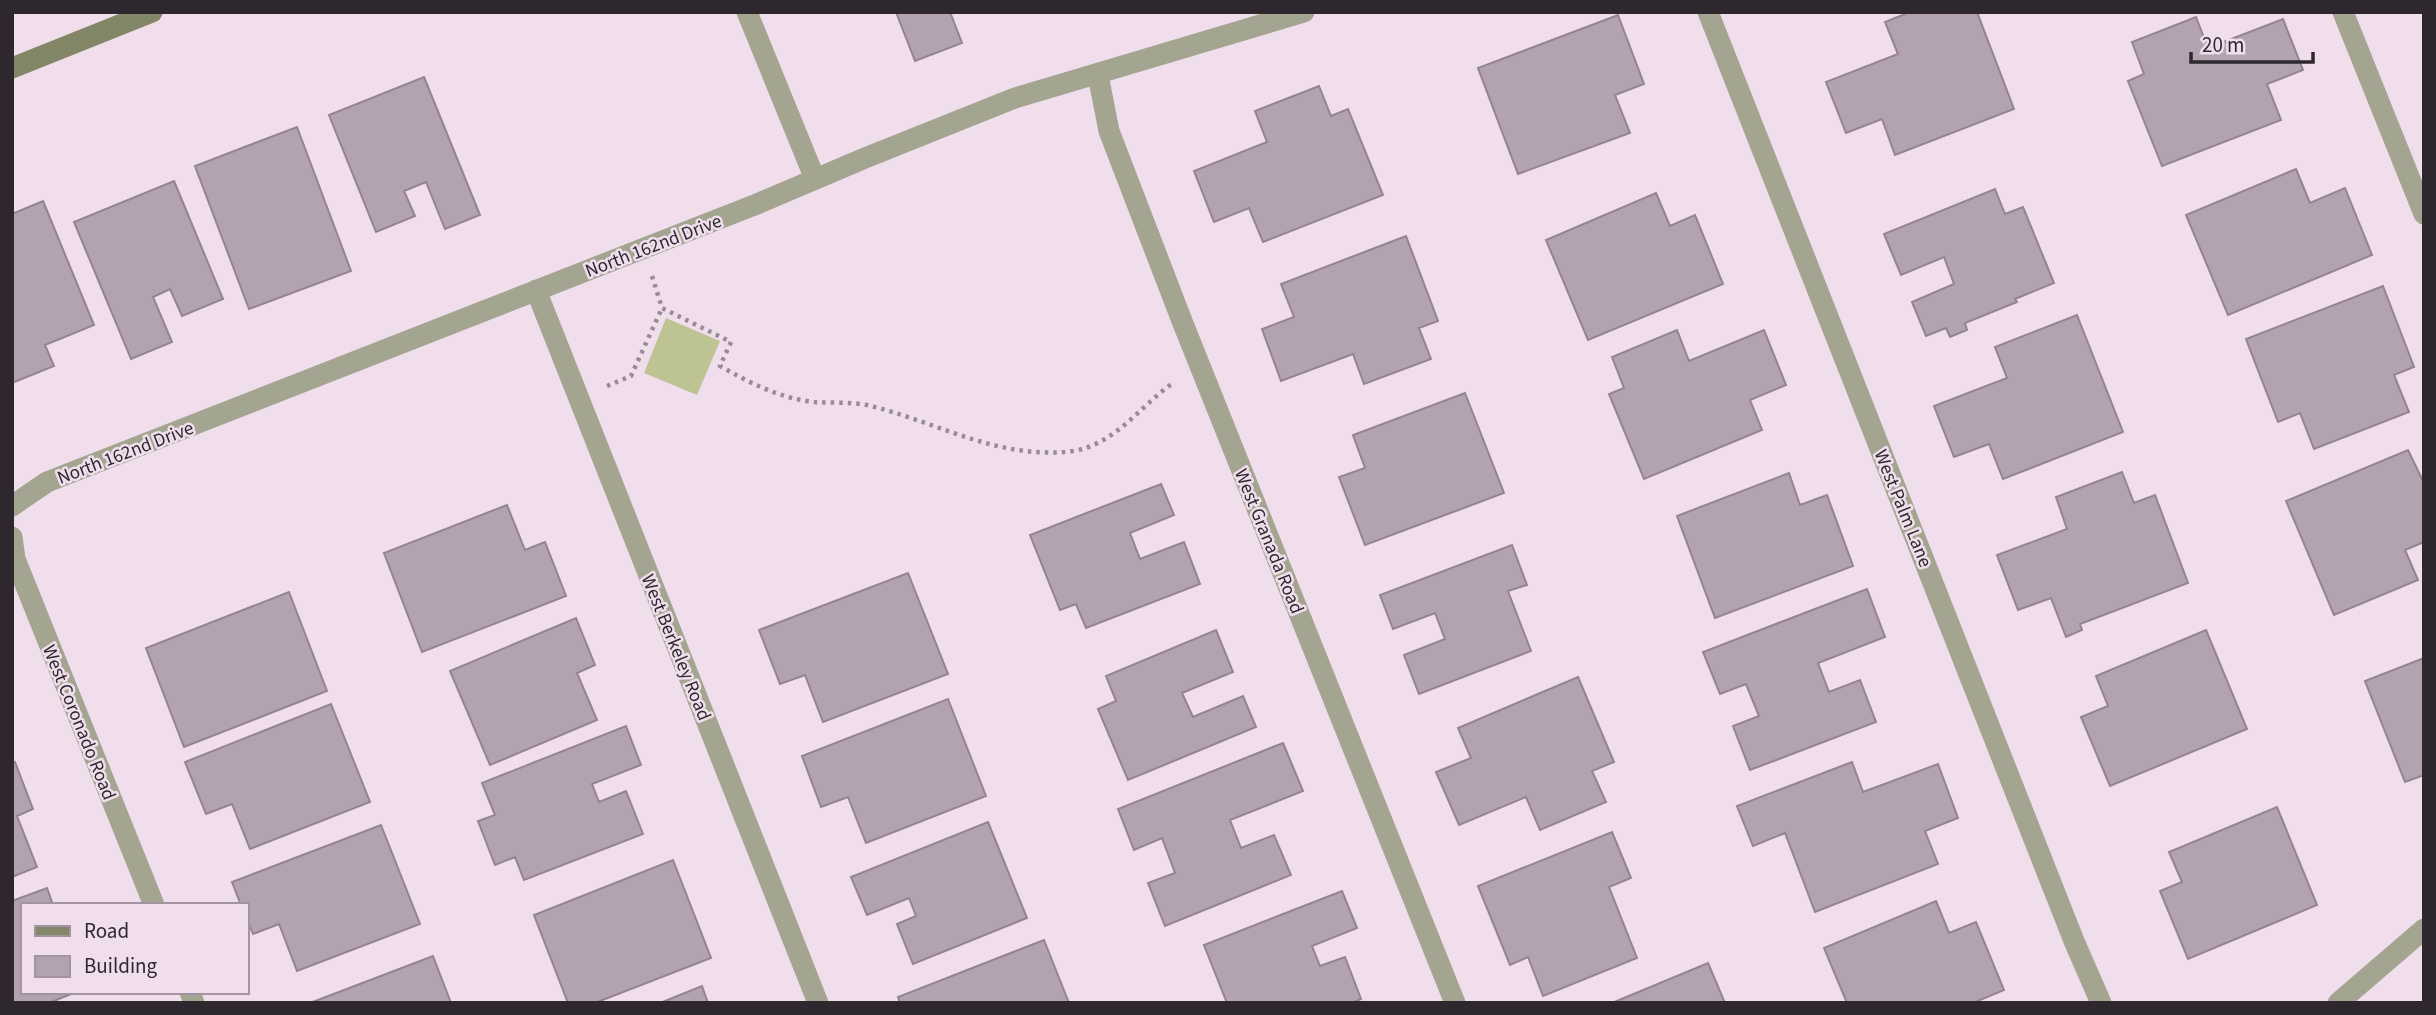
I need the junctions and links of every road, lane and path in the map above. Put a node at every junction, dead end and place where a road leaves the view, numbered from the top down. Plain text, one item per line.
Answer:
1 (152, 12) edge
2 (747, 12) edge
3 (1304, 12) edge
4 (1708, 12) edge
5 (2343, 12) edge
6 (12, 68) edge
7 (1098, 75) junction
8 (815, 179) junction
9 (2424, 214) edge
10 (643, 249) junction
11 (536, 290) junction
12 (662, 308) junction
13 (1199, 365) junction
14 (578, 397) junction
15 (12, 506) edge
16 (12, 537) edge
17 (153, 903) edge
18 (2424, 929) edge
19 (818, 1003) edge
20 (1455, 1003) edge
21 (2101, 1003) edge
22 (2338, 1003) edge

1 - 6 main road
2 - 8 street
3 - 7 street, North 162nd Drive
4 - 21 street, West Palm Lane
5 - 9 street
7 - 8 street, North 162nd Drive
7 - 13 street, West Granada Road
8 - 10 street, North 162nd Drive
10 - 11 street, North 162nd Drive
10 - 12 path
11 - 14 street, West Berkeley Road
11 - 15 street, North 162nd Drive
12 - 13 path
12 - 14 path
13 - 20 street, West Granada Road
14 - 19 street, West Berkeley Road
16 - 17 street, West Coronado Road
18 - 22 street

